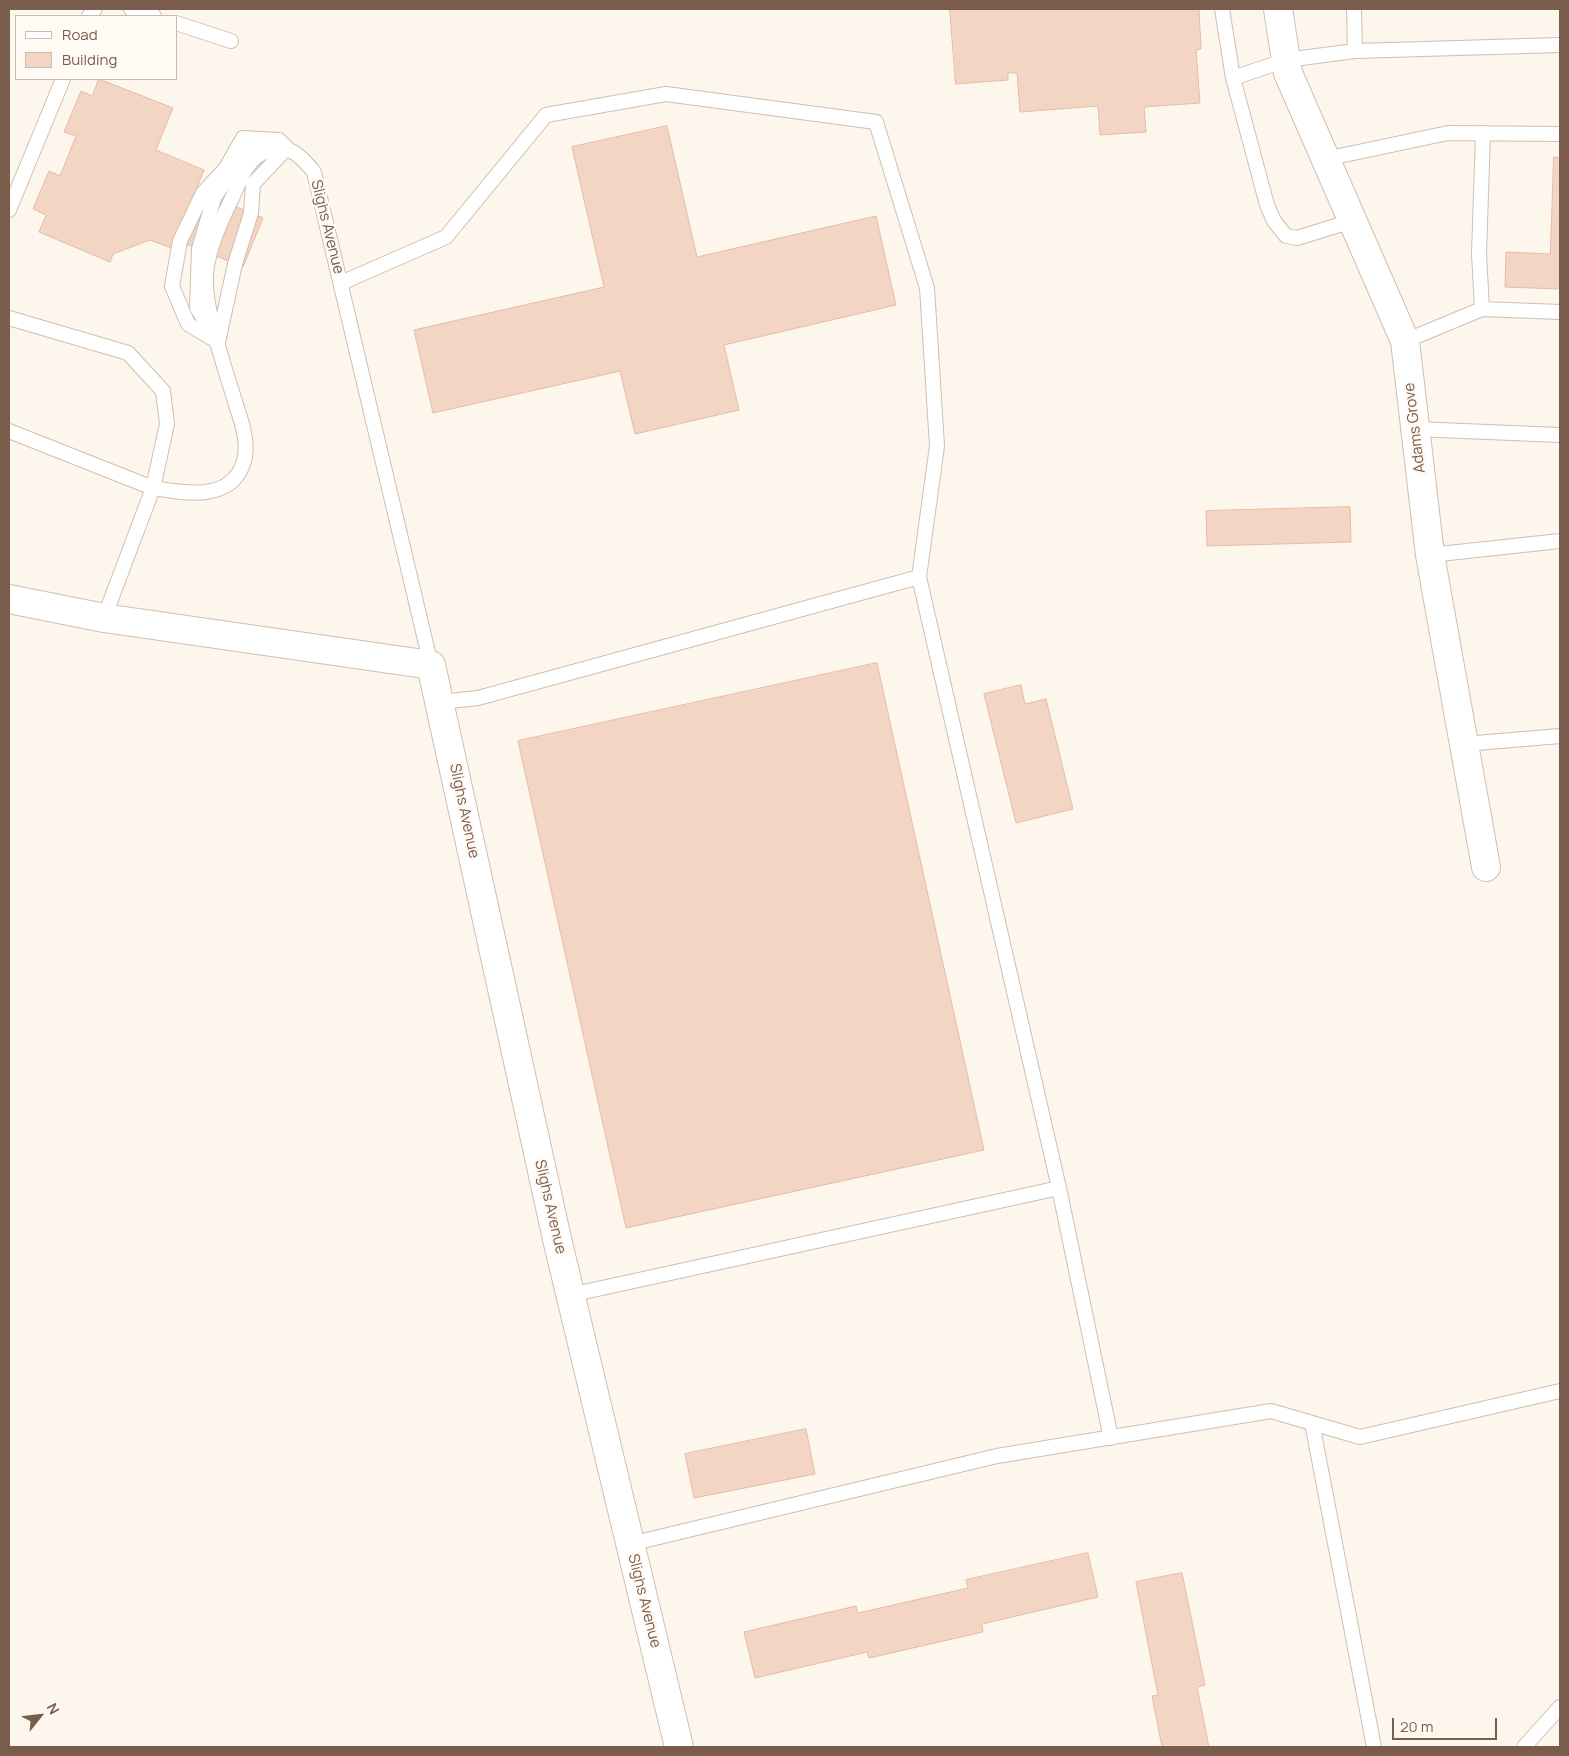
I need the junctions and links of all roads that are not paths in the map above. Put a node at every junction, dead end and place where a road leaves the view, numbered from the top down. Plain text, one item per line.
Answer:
1 (131, 9) edge
2 (1222, 9) edge
3 (1278, 9) edge
4 (1354, 9) edge
5 (151, 15) edge
6 (178, 25) edge
7 (231, 41) dead end
8 (1560, 44) edge
9 (1355, 51) junction
10 (1286, 60) junction
11 (1233, 78) junction
12 (63, 80) edge
13 (1483, 133) junction
14 (1560, 134) edge
15 (287, 148) junction
16 (1325, 160) junction
17 (9, 210) edge
18 (1352, 221) junction
19 (341, 283) junction
20 (1482, 309) junction
21 (1560, 312) edge
22 (9, 318) edge
23 (218, 342) junction
24 (1405, 342) junction
25 (1415, 429) junction
26 (9, 431) edge
27 (1560, 435) edge
28 (153, 488) junction
29 (1560, 542) edge
30 (1430, 556) junction
31 (919, 577) junction
32 (9, 599) edge
33 (104, 618) junction
34 (431, 665) junction
35 (440, 702) junction
36 (1560, 736) edge
37 (1464, 744) junction
38 (1486, 867) dead end
39 (1059, 1188) junction
40 (570, 1295) junction
41 (1560, 1391) edge
42 (1312, 1423) junction
43 (1111, 1438) junction
44 (630, 1544) junction
45 (1560, 1707) edge
46 (679, 1747) edge
47 (1374, 1747) edge
48 (1524, 1747) edge

1 - 5 lane
2 - 11 lane
3 - 10 street, Adams Grove
4 - 9 lane
6 - 7 lane
8 - 9 lane
9 - 10 lane
10 - 11 lane
10 - 16 street, Adams Grove
11 - 18 lane
12 - 17 lane
13 - 14 lane
13 - 16 lane
13 - 20 lane
15 - 19 lane, Slighs Avenue
15 - 23 lane
15 - 23 lane
15 - 23 lane, Slighs Avenue
16 - 18 street, Adams Grove
18 - 24 street, Adams Grove
19 - 31 lane
19 - 34 lane, Slighs Avenue
20 - 21 lane
20 - 24 lane
22 - 28 lane
23 - 28 lane
24 - 25 street, Adams Grove
25 - 27 lane
25 - 30 street, Adams Grove
26 - 28 lane
28 - 33 lane
29 - 30 lane
30 - 37 street, Adams Grove
31 - 35 lane
31 - 39 lane
32 - 33 street
33 - 34 street
34 - 35 street, Slighs Avenue
35 - 40 street, Slighs Avenue
36 - 37 lane
37 - 38 street, Adams Grove
39 - 40 lane
39 - 43 lane
40 - 44 street, Slighs Avenue
41 - 42 lane
42 - 43 lane
42 - 47 lane
43 - 44 lane
44 - 46 street, Slighs Avenue
45 - 48 lane

